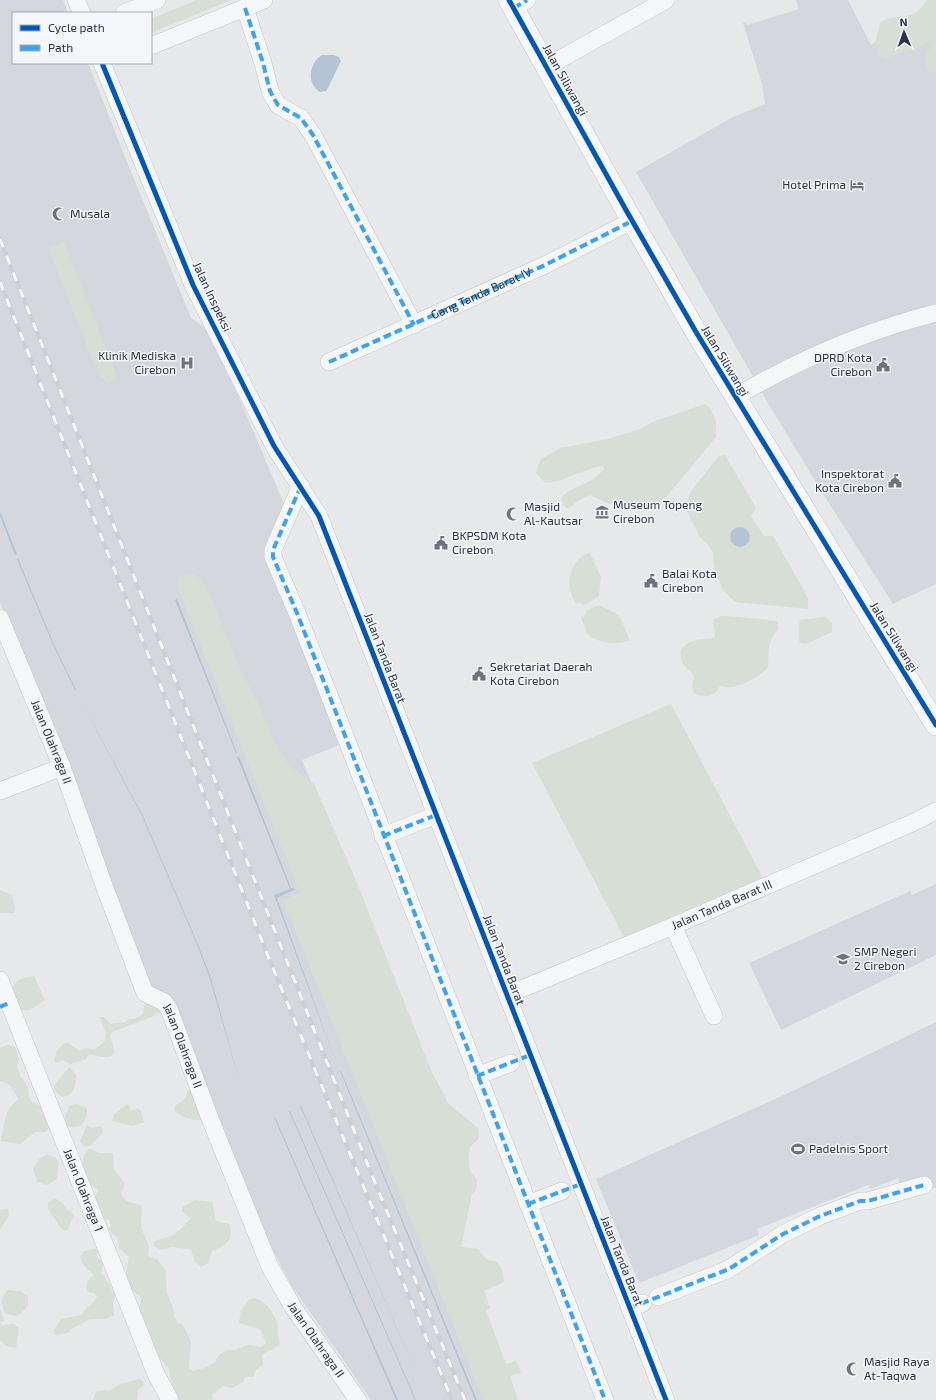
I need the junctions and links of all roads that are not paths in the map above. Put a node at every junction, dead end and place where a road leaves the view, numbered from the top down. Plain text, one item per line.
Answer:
1 (76, 0) edge
2 (157, 0) edge
3 (264, 0) edge
4 (666, 0) edge
5 (517, 2) edge
6 (245, 8) junction
7 (82, 12) edge
8 (127, 12) edge
9 (152, 46) edge
10 (105, 64) edge
11 (546, 67) junction
12 (632, 221) junction
13 (936, 313) edge
14 (414, 325) junction
15 (329, 362) dead end
16 (735, 397) junction
17 (301, 486) junction
18 (324, 527) joint
19 (0, 618) edge
20 (936, 725) edge
21 (62, 767) junction
22 (0, 791) edge
23 (936, 811) edge
24 (436, 815) junction
25 (383, 836) junction
26 (674, 926) junction
27 (0, 980) edge
28 (506, 995) junction
29 (5, 1005) edge
30 (714, 1016) dead end
31 (520, 1059) junction
32 (477, 1076) junction
33 (924, 1186) dead end
34 (571, 1188) junction
35 (528, 1204) junction
36 (644, 1303) junction
37 (170, 1400) edge
38 (358, 1400) edge
39 (605, 1400) edge
40 (666, 1400) edge

1 - 7 street
2 - 8 street
3 - 6 street
4 - 11 street
5 - 11 main road, Jalan Siliwangi
6 - 9 street
6 - 14 street
10 - 17 street, Jalan Inspeksi
11 - 12 main road, Jalan Siliwangi
12 - 14 street, Gang Tanda Barat IV
12 - 16 main road, Jalan Siliwangi
13 - 16 street
14 - 15 street, Gang Tanda Barat IV
16 - 20 main road, Jalan Siliwangi
17 - 18 street, Jalan Inspeksi
17 - 25 street
18 - 24 street, Jalan Tanda Barat
19 - 21 street, Jalan Olahraga II
21 - 22 street
21 - 38 street, Jalan Olahraga II
23 - 26 street, Jalan Tanda Barat III
24 - 25 street
24 - 28 street, Jalan Tanda Barat
25 - 32 street
26 - 28 street, Jalan Tanda Barat III
26 - 30 street
27 - 29 street, Jalan Olahraga 1
28 - 31 street, Jalan Tanda Barat
29 - 37 street, Jalan Olahraga 1
31 - 32 street
31 - 34 street, Jalan Tanda Barat
32 - 35 street
33 - 36 street
34 - 35 street
34 - 36 street, Jalan Tanda Barat
35 - 39 street
36 - 40 street, Jalan Tanda Barat

